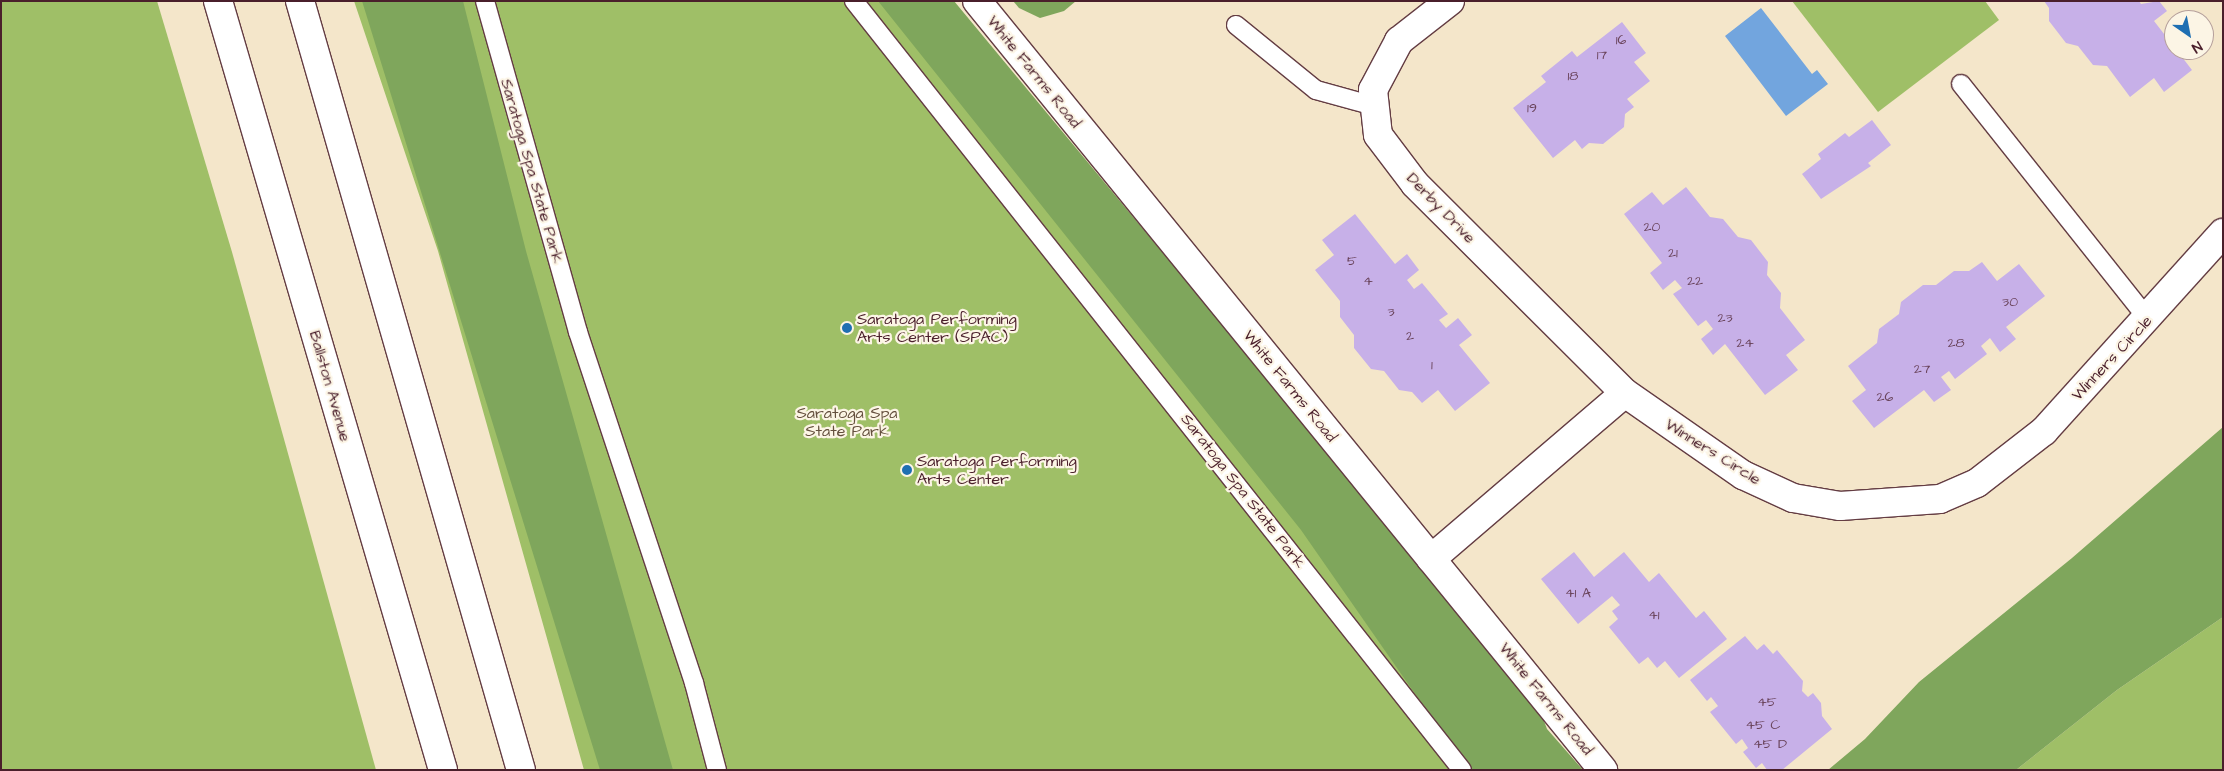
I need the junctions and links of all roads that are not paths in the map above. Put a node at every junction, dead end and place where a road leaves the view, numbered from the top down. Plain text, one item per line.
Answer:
1 (218, 1) edge
2 (300, 1) edge
3 (485, 1) edge
4 (854, 1) edge
5 (977, 1) edge
6 (1450, 1) edge
7 (1236, 25) dead end
8 (1961, 84) dead end
9 (1374, 106) junction
10 (2223, 233) edge
11 (2148, 319) junction
12 (1625, 393) junction
13 (1431, 559) junction
14 (443, 770) edge
15 (521, 770) edge
16 (717, 770) edge
17 (1462, 770) edge
18 (1603, 770) edge

1 - 14 main road, Ballston Avenue
2 - 15 main road
3 - 16 lane, Saratoga Spa State Park
4 - 17 lane, Saratoga Spa State Park
5 - 13 main road, White Farms Road
6 - 9 main road, Derby Drive
7 - 9 lane
8 - 11 lane
9 - 12 main road, Derby Drive
10 - 11 main road, Winners Circle
11 - 12 main road, Winners Circle
12 - 13 main road
13 - 18 main road, White Farms Road

